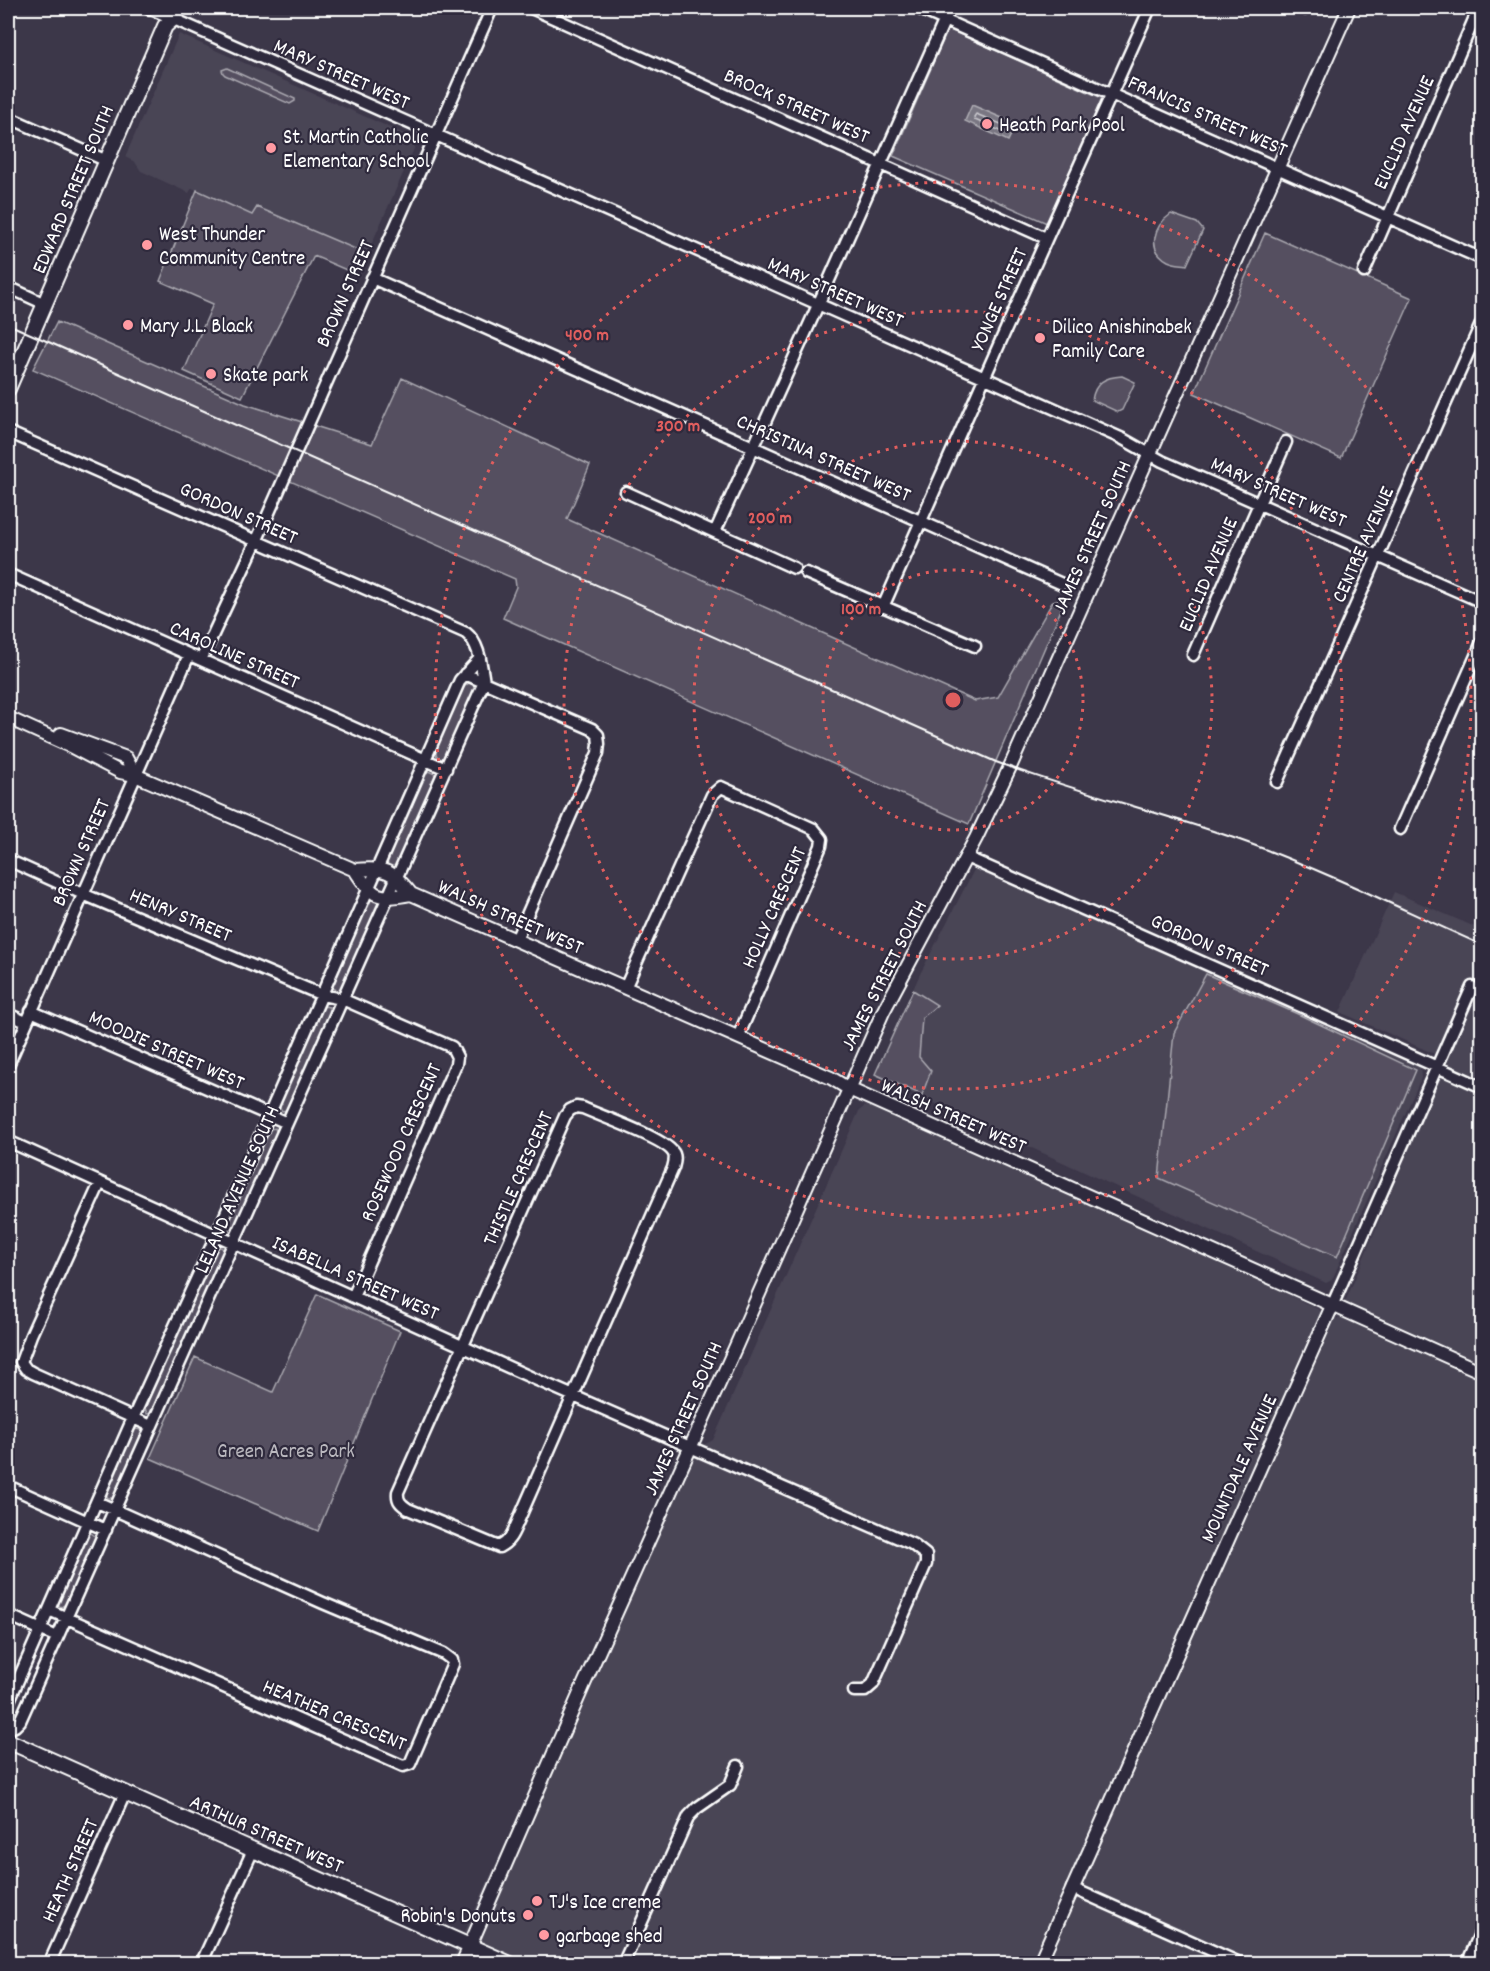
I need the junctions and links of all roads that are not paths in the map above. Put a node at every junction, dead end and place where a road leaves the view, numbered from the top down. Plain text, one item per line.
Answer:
1 (149, 8) edge
2 (492, 8) edge
3 (531, 8) edge
4 (917, 8) edge
5 (950, 8) edge
6 (1150, 8) edge
7 (1349, 8) edge
8 (1479, 8) edge
9 (175, 13) edge
10 (944, 20) junction
11 (1112, 93) junction
12 (8, 117) edge
13 (435, 135) junction
14 (107, 161) junction
15 (880, 163) junction
16 (1276, 167) junction
17 (1387, 216) junction
18 (1046, 238) junction
19 (1482, 259) edge
20 (1364, 272) dead end
21 (372, 278) junction
22 (8, 287) edge
23 (45, 304) junction
24 (819, 304) junction
25 (1482, 322) edge
26 (985, 378) junction
27 (8, 389) edge
28 (8, 432) edge
29 (1286, 442) dead end
30 (754, 446) junction
31 (1149, 455) junction
32 (626, 492) dead end
33 (1258, 503) junction
34 (921, 521) junction
35 (715, 532) junction
36 (256, 542) junction
37 (1379, 556) junction
38 (794, 568) dead end
39 (806, 573) dead end
40 (8, 574) edge
41 (1062, 584) dead end
42 (1482, 602) edge
43 (883, 607) junction
44 (1482, 642) edge
45 (975, 646) dead end
46 (189, 655) junction
47 (1193, 655) dead end
48 (480, 658) junction
49 (201, 660) junction
50 (465, 674) junction
51 (484, 682) junction
52 (8, 710) edge
53 (8, 718) edge
54 (425, 759) junction
55 (446, 769) junction
56 (135, 775) junction
57 (1277, 782) dead end
58 (1400, 829) dead end
59 (966, 857) junction
60 (8, 860) edge
61 (377, 868) junction
62 (355, 870) junction
63 (397, 877) junction
64 (367, 889) junction
65 (83, 894) junction
66 (411, 894) junction
67 (387, 898) junction
68 (516, 940) junction
69 (1472, 987) dead end
70 (625, 988) junction
71 (322, 995) junction
72 (342, 999) junction
73 (31, 1011) junction
74 (8, 1014) edge
75 (26, 1022) junction
76 (738, 1037) junction
77 (8, 1065) edge
78 (1437, 1067) junction
79 (1482, 1087) edge
80 (849, 1089) junction
81 (269, 1116) junction
82 (287, 1123) junction
83 (8, 1141) edge
84 (100, 1183) junction
85 (216, 1236) junction
86 (234, 1244) junction
87 (354, 1297) junction
88 (1332, 1305) junction
89 (463, 1346) junction
90 (1482, 1372) edge
91 (574, 1396) junction
92 (133, 1418) junction
93 (152, 1426) junction
94 (689, 1447) junction
95 (8, 1486) edge
96 (97, 1502) junction
97 (115, 1510) junction
98 (88, 1522) junction
99 (106, 1530) junction
100 (49, 1610) junction
101 (8, 1615) edge
102 (66, 1618) junction
103 (40, 1629) junction
104 (57, 1637) junction
105 (854, 1691) dead end
106 (8, 1703) edge
107 (8, 1729) edge
108 (8, 1741) edge
109 (738, 1766) dead end
110 (125, 1793) junction
111 (253, 1850) junction
112 (1072, 1888) junction
113 (1482, 1929) edge
114 (470, 1946) junction
115 (49, 1964) edge
116 (201, 1964) edge
117 (462, 1964) edge
118 (510, 1964) edge
119 (623, 1964) edge
120 (1039, 1964) edge
121 (1242, 1964) edge
122 (1467, 1964) edge

1 - 9 street, MARY STREET WEST
2 - 13 street, BROWN STREET
3 - 15 street, BROCK STREET WEST
4 - 10 street, FRANCIS STREET WEST
5 - 10 street
6 - 11 street, YONGE STREET
7 - 16 street, JAMES STREET SOUTH
8 - 17 street, EUCLID AVENUE
9 - 13 street, MARY STREET WEST
9 - 14 main road, EDWARD STREET SOUTH
10 - 11 street, FRANCIS STREET WEST
10 - 15 street
11 - 16 street, FRANCIS STREET WEST
11 - 18 street, YONGE STREET
12 - 14 street
13 - 21 street, BROWN STREET
13 - 24 street, MARY STREET WEST
14 - 23 main road, EDWARD STREET SOUTH
15 - 18 street, BROCK STREET WEST
15 - 24 street
16 - 17 street, FRANCIS STREET WEST
16 - 31 street, JAMES STREET SOUTH
17 - 19 street, FRANCIS STREET WEST
17 - 20 street, EUCLID AVENUE
18 - 26 street, YONGE STREET
21 - 30 street, CHRISTINA STREET WEST
21 - 36 street, BROWN STREET
22 - 23 street
23 - 27 main road, EDWARD STREET SOUTH
24 - 26 street, MARY STREET WEST
24 - 30 street
25 - 37 street, CENTRE AVENUE
26 - 31 street, MARY STREET WEST
26 - 34 street, YONGE STREET
28 - 36 street, GORDON STREET
29 - 33 street, EUCLID AVENUE
30 - 34 street, CHRISTINA STREET WEST
30 - 35 street
31 - 33 street, MARY STREET WEST
31 - 59 street, JAMES STREET SOUTH
32 - 35 street
33 - 37 street, MARY STREET WEST
33 - 47 street, EUCLID AVENUE
34 - 41 street, CHRISTINA STREET WEST
34 - 43 street, YONGE STREET
35 - 38 street
36 - 48 street, GORDON STREET
36 - 49 street, BROWN STREET
37 - 42 street, MARY STREET WEST
37 - 57 street, CENTRE AVENUE
39 - 43 street
40 - 46 street, CAROLINE STREET
43 - 45 street
44 - 58 street
46 - 49 street, CAROLINE STREET
46 - 56 street, BROWN STREET
48 - 50 street, LELAND AVENUE SOUTH
48 - 51 street
49 - 54 street, CAROLINE STREET
50 - 51 street
50 - 54 street, LELAND AVENUE SOUTH
51 - 55 street, LELAND AVENUE SOUTH
51 - 68 street
52 - 56 street, WALSH STREET WEST
53 - 56 street, WALSH STREET WEST
54 - 55 street, CAROLINE STREET
54 - 61 street, LELAND AVENUE SOUTH
55 - 63 street, LELAND AVENUE SOUTH
56 - 62 street, WALSH STREET WEST
56 - 65 street, BROWN STREET
59 - 78 street, GORDON STREET
59 - 80 street, JAMES STREET SOUTH
60 - 65 street, HENRY STREET
61 - 62 street, WALSH STREET WEST
61 - 63 street, WALSH STREET WEST
61 - 64 street, LELAND AVENUE SOUTH
62 - 64 street
63 - 66 street, WALSH STREET WEST
63 - 67 street, LELAND AVENUE SOUTH
64 - 67 street
64 - 71 street, LELAND AVENUE SOUTH
65 - 71 street, HENRY STREET
65 - 73 street, BROWN STREET
66 - 67 street, WALSH STREET WEST
66 - 68 street, WALSH STREET WEST
67 - 72 street, LELAND AVENUE SOUTH
68 - 70 street, WALSH STREET WEST
69 - 78 street, MOUNTDALE AVENUE
70 - 76 street, WALSH STREET WEST
70 - 76 street, HOLLY CRESCENT
71 - 72 street, HENRY STREET
71 - 81 street, LELAND AVENUE SOUTH
72 - 82 street, LELAND AVENUE SOUTH
72 - 87 street, ROSEWOOD CRESCENT
73 - 75 street, BROWN STREET
73 - 81 street, MOODIE STREET WEST
74 - 75 street
75 - 77 street, BROWN STREET
76 - 80 street, WALSH STREET WEST
78 - 79 street, GORDON STREET
78 - 88 street, MOUNTDALE AVENUE
80 - 88 street, WALSH STREET WEST
80 - 94 street, JAMES STREET SOUTH
81 - 82 street, MOODIE STREET WEST
81 - 85 street, LELAND AVENUE SOUTH
82 - 86 street, LELAND AVENUE SOUTH
83 - 84 street, ISABELLA STREET WEST
84 - 85 street, ISABELLA STREET WEST
84 - 92 street
85 - 86 street, ISABELLA STREET WEST
85 - 92 street, LELAND AVENUE SOUTH
86 - 87 street, ISABELLA STREET WEST
86 - 93 street, LELAND AVENUE SOUTH
87 - 89 street, ISABELLA STREET WEST
88 - 90 street, WALSH STREET WEST
88 - 112 street, MOUNTDALE AVENUE
89 - 91 street, ISABELLA STREET WEST
89 - 91 street
89 - 91 street, THISTLE CRESCENT
91 - 94 street, ISABELLA STREET WEST
92 - 93 street
92 - 96 street, LELAND AVENUE SOUTH
93 - 97 street, LELAND AVENUE SOUTH
94 - 105 street, ISABELLA STREET WEST
94 - 114 street, JAMES STREET SOUTH
95 - 98 street
96 - 97 street, HEATHER CRESCENT
96 - 98 street, LELAND AVENUE SOUTH
97 - 99 street, LELAND AVENUE SOUTH
97 - 102 street, HEATHER CRESCENT
98 - 99 street
98 - 100 street, LELAND AVENUE SOUTH
99 - 102 street, LELAND AVENUE SOUTH
100 - 102 street, HEATHER CRESCENT
100 - 103 street, LELAND AVENUE SOUTH
101 - 103 street
102 - 104 street, LELAND AVENUE SOUTH
103 - 104 street
103 - 106 street, LELAND AVENUE SOUTH
104 - 107 street, LELAND AVENUE SOUTH
108 - 110 main road, ARTHUR STREET WEST
109 - 119 street
110 - 111 main road, ARTHUR STREET WEST
110 - 115 street, HEATH STREET
111 - 114 main road, ARTHUR STREET WEST
111 - 116 street
112 - 120 street, MOUNTDALE AVENUE
112 - 121 street
113 - 122 street
114 - 117 street, JAMES STREET SOUTH
114 - 118 main road, ARTHUR STREET WEST

